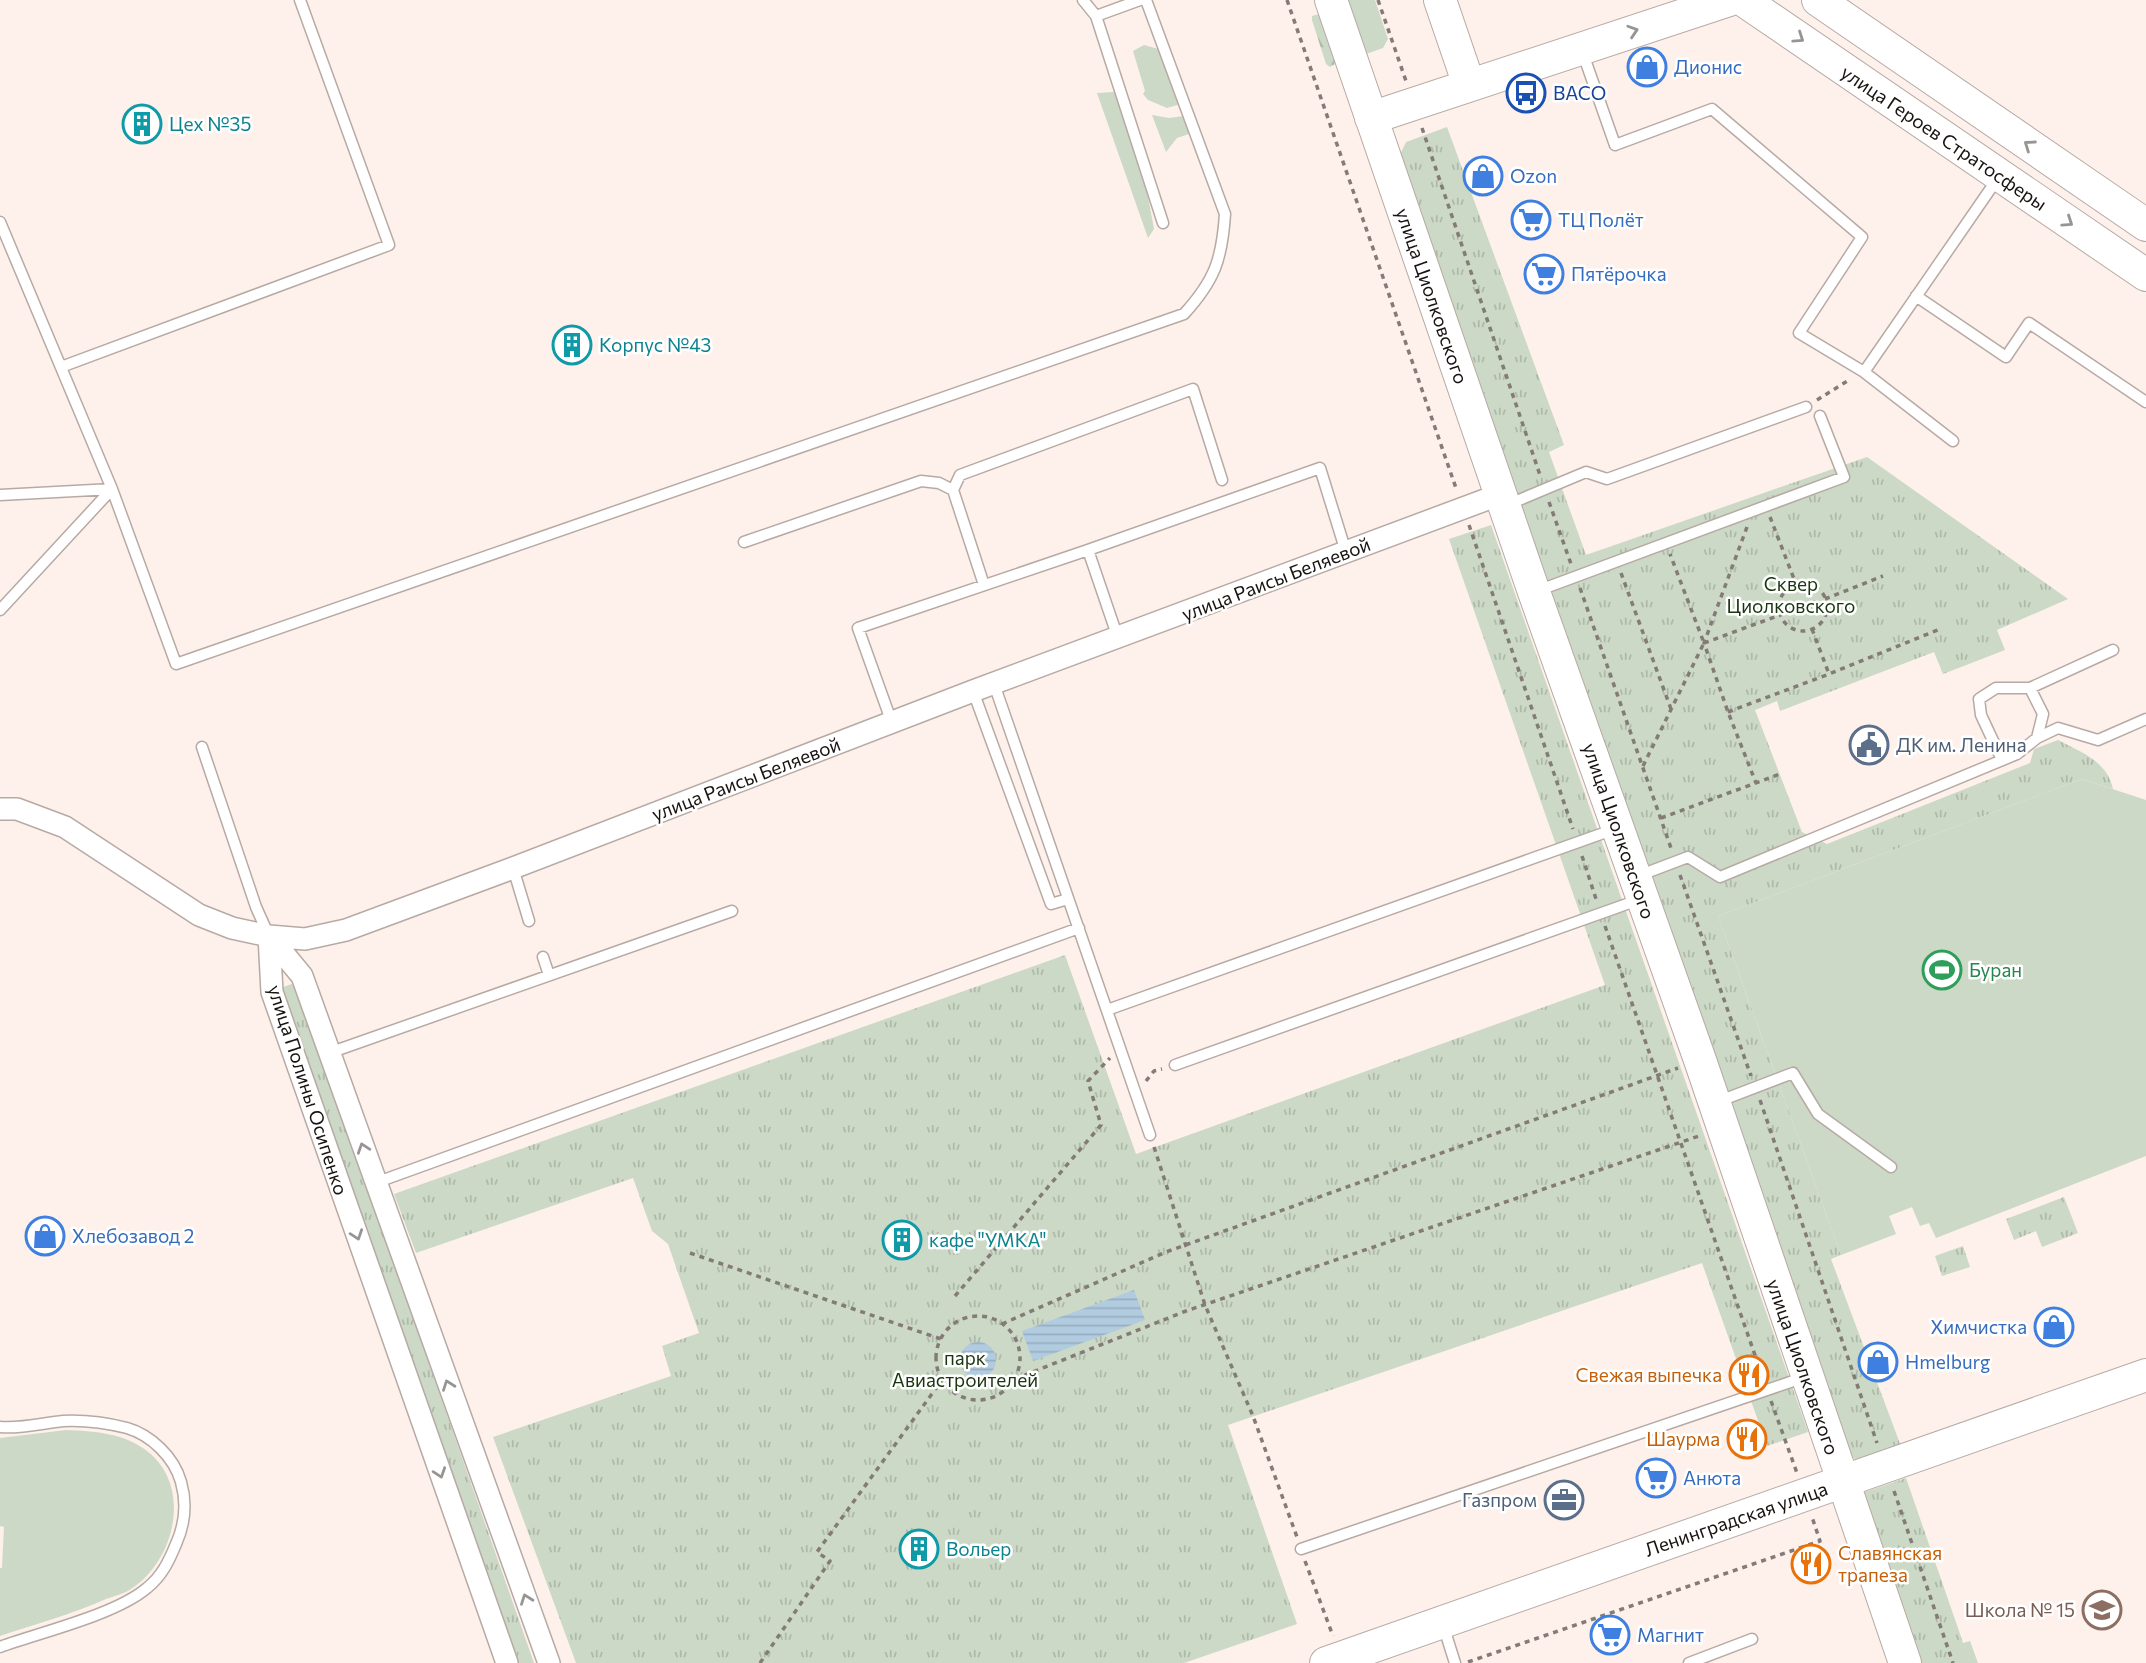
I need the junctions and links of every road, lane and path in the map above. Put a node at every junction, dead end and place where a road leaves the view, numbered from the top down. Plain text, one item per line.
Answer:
1 (300, 0) edge
2 (1083, 0) edge
3 (1140, 0) edge
4 (1146, 0) edge
5 (1287, 0) edge
6 (1331, 0) edge
7 (1378, 0) edge
8 (1440, 0) edge
9 (1729, 0) edge
10 (1742, 0) edge
11 (1818, 0) edge
12 (1096, 16) junction
13 (1581, 48) junction
14 (1469, 85) junction
15 (1414, 103) junction
16 (1371, 118) junction
17 (2000, 175) junction
18 (0, 222) edge
19 (1163, 223) dead end
20 (2146, 225) edge
21 (2146, 275) edge
22 (1916, 296) junction
23 (61, 367) junction
24 (1864, 372) junction
25 (2146, 402) edge
26 (1806, 407) joint
27 (1820, 416) dead end
28 (1953, 441) dead end
29 (1222, 480) dead end
30 (112, 489) junction
31 (1544, 489) junction
32 (953, 490) junction
33 (0, 495) edge
34 (1503, 500) junction
35 (1766, 507) junction
36 (1463, 509) junction
37 (1752, 512) junction
38 (744, 542) dead end
39 (1667, 544) junction
40 (1088, 550) junction
41 (1346, 552) junction
42 (1617, 562) junction
43 (1883, 576) dead end
44 (1576, 577) junction
45 (1796, 584) junction
46 (984, 585) junction
47 (1534, 592) junction
48 (1825, 599) junction
49 (0, 610) edge
50 (1780, 615) junction
51 (1812, 629) junction
52 (1940, 629) dead end
53 (1118, 638) junction
54 (1704, 643) junction
55 (2113, 650) dead end
56 (1829, 674) junction
57 (994, 684) junction
58 (2030, 688) junction
59 (973, 691) junction
60 (1671, 709) junction
61 (1728, 712) junction
62 (2146, 719) edge
63 (892, 723) junction
64 (2037, 738) junction
65 (202, 747) dead end
66 (2001, 760) junction
67 (1643, 766) junction
68 (1780, 774) dead end
69 (1756, 783) junction
70 (6, 811) edge
71 (1661, 818) junction
72 (1618, 828) junction
73 (1577, 843) junction
74 (1675, 861) junction
75 (513, 868) junction
76 (1639, 888) junction
77 (1068, 899) junction
78 (732, 911) dead end
79 (1601, 913) junction
80 (529, 921) dead end
81 (1079, 928) junction
82 (269, 936) junction
83 (543, 957) dead end
84 (549, 975) junction
85 (1107, 1010) junction
86 (1120, 1047) junction
87 (329, 1053) junction
88 (1700, 1060) junction
89 (1175, 1065) joint
90 (1657, 1076) junction
91 (1146, 1080) dead end
92 (1755, 1088) junction
93 (1718, 1115) junction
94 (1150, 1135) joint
95 (1680, 1144) junction
96 (1891, 1167) dead end
97 (375, 1184) junction
98 (1185, 1246) junction
99 (690, 1253) dead end
100 (956, 1296) dead end
101 (1205, 1305) junction
102 (1002, 1324) junction
103 (941, 1339) junction
104 (2146, 1375) edge
105 (1806, 1376) junction
106 (1015, 1379) junction
107 (942, 1380) junction
108 (1768, 1391) junction
109 (0, 1427) edge
110 (1886, 1467) junction
111 (1843, 1482) junction
112 (1804, 1495) junction
113 (1301, 1549) junction
114 (1442, 1622) junction
115 (1752, 1639) dead end
116 (0, 1647) edge
117 (1336, 1661) edge
118 (507, 1663) edge
119 (549, 1663) edge
120 (760, 1663) edge
121 (1455, 1663) edge
122 (1466, 1663) edge
123 (1689, 1663) edge
124 (1905, 1663) edge
125 (1953, 1663) edge

1 - 23 lane
2 - 12 lane
3 - 12 lane
4 - 30 lane
5 - 36 path
6 - 16 street, улица Циолковского
7 - 15 path
8 - 14 street
13 -> 9 street
10 -> 17 street, улица Героев Стратосферы
20 -> 11 street
12 - 19 lane
13 - 14 street
13 - 24 lane
14 - 15 street
15 - 16 street
15 - 31 path
16 - 34 street, улица Циолковского
17 -> 21 street, улица Героев Стратосферы
17 - 22 lane
18 - 23 lane
22 - 24 lane
22 - 25 lane
23 - 30 lane
24 - 26 path
24 - 28 lane
26 - 31 lane
27 - 35 lane
29 - 32 lane
30 - 33 lane
30 - 49 lane
31 - 34 lane
31 - 44 path
32 - 38 lane
32 - 46 lane
34 - 36 street, улица Раисы Беляевой
34 - 47 street, улица Циолковского
35 - 37 lane
35 - 45 path
36 - 41 street, улица Раисы Беляевой
36 - 73 path
37 - 39 lane
37 - 54 path
39 - 42 lane
39 - 54 path
40 - 41 lane
40 - 46 lane
40 - 53 lane
41 - 53 street, улица Раисы Беляевой
42 - 44 lane
42 - 60 path
43 - 48 path
44 - 47 lane
44 - 67 path
45 - 48 path
45 - 50 path
46 - 63 lane
47 - 72 street, улица Циолковского
48 - 51 path
50 - 51 path
50 - 54 path
51 - 56 path
52 - 56 path
53 - 57 street, улица Раисы Беляевой
54 - 60 path
54 - 61 path
55 - 58 lane
56 - 61 path
57 - 59 street, улица Раисы Беляевой
57 - 77 lane
58 - 64 lane
58 - 66 lane
59 - 63 street, улица Раисы Беляевой
59 - 77 lane
60 - 67 path
61 - 69 path
62 - 64 lane
63 - 75 street, улица Раисы Беляевой
64 - 66 lane
65 - 82 lane
66 - 74 lane
67 - 71 path
68 - 69 path
69 - 71 path
70 - 82 street, улица Раисы Беляевой
71 - 74 path
72 - 73 lane
72 - 76 street, улица Циолковского
73 - 79 path
73 - 85 lane
74 - 76 lane
74 - 92 path
75 - 80 lane
75 - 82 street, улица Раисы Беляевой
76 - 79 lane
76 - 88 street, улица Циолковского
77 - 81 lane
78 - 84 lane
79 - 89 lane
79 - 90 path
81 - 85 lane
81 - 97 lane
82 - 87 street, улица Полины Осипенко
82 -> 118 street, улица Полины Осипенко
83 - 84 lane
84 - 87 lane
85 - 86 lane
86 - 94 lane
86 - 100 path
97 -> 87 street, улица Полины Осипенко
88 - 90 path
88 - 93 street, улица Циолковского
89 - 91 path
90 - 95 path
90 - 98 path
92 - 93 lane
92 - 96 lane
92 - 110 path
93 - 95 path
93 - 105 street, улица Циолковского
94 - 98 path
95 - 101 path
95 - 108 path
119 -> 97 street, улица Полины Осипенко
98 - 101 path
98 - 102 path
99 - 103 path
101 - 106 path
101 - 113 path
102 - 103 path
102 - 106 path
103 - 107 path
104 - 110 street, Ленинградская улица
105 - 108 lane
105 - 111 street, улица Циолковского
106 - 107 path
107 - 120 path
108 - 112 path
108 - 113 lane
109 - 116 lane
110 - 111 street, Ленинградская улица
110 - 125 path
111 - 112 street, Ленинградская улица
111 - 124 street, улица Циолковского
112 - 114 street, Ленинградская улица
112 - 122 path
113 - 117 path
114 - 117 street, Ленинградская улица
114 - 121 lane
115 - 123 lane

